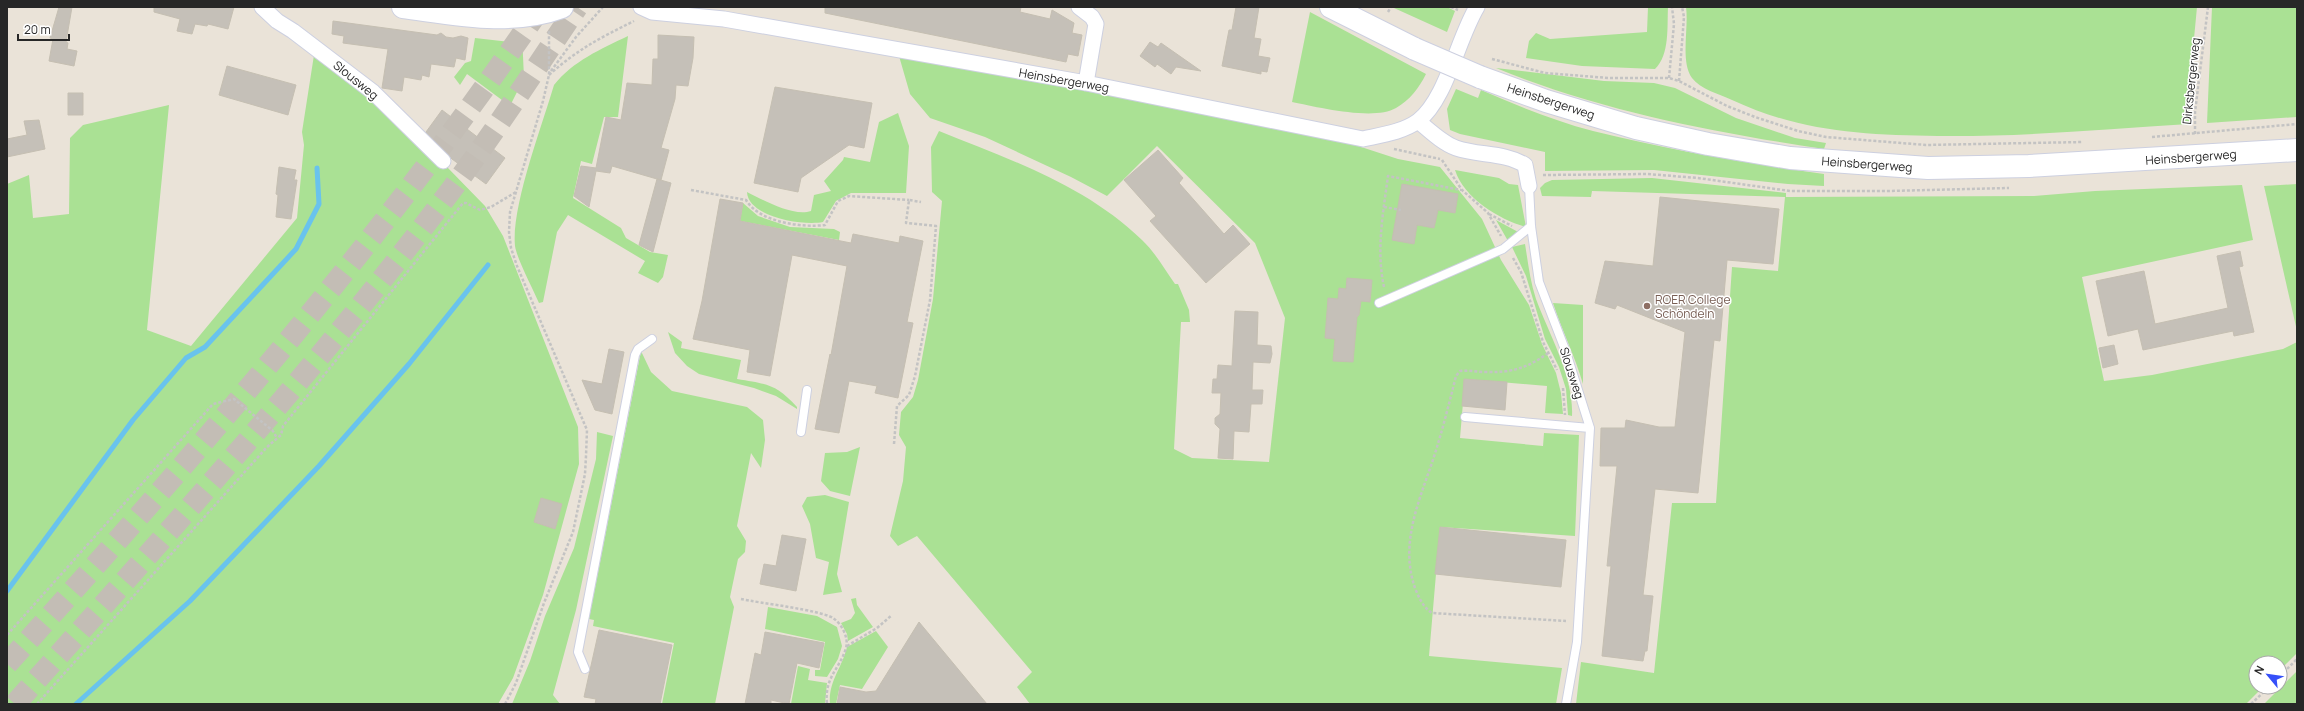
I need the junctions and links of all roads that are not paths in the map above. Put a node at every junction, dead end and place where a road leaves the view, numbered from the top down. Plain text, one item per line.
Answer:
1 (262, 7) edge
2 (403, 7) edge
3 (1079, 7) edge
4 (1331, 7) edge
5 (647, 9) edge
6 (556, 10) edge
7 (1474, 12) edge
8 (725, 13) edge
9 (1086, 83) junction
10 (1418, 121) junction
11 (2297, 150) edge
12 (443, 161) dead end
13 (1529, 186) joint
14 (1531, 226) junction
15 (1379, 303) dead end
16 (652, 339) dead end
17 (807, 390) dead end
18 (1465, 417) dead end
19 (1590, 428) junction
20 (801, 432) dead end
21 (585, 669) dead end
22 (1566, 704) edge

1 - 12 street, Slousweg
2 - 6 main road
3 - 9 street
4 - 11 main road, Heinsbergerweg, bridge
5 - 8 street, Heinsbergerweg
7 - 10 street, Heinsbergerweg
8 - 9 street, Heinsbergerweg
9 - 10 street, Heinsbergerweg
10 - 13 street, Slousweg
13 - 14 lane, Slousweg
14 - 15 lane
14 - 19 lane, Slousweg
16 - 21 lane
17 - 20 lane
18 - 19 lane
19 - 22 lane, Slousweg

